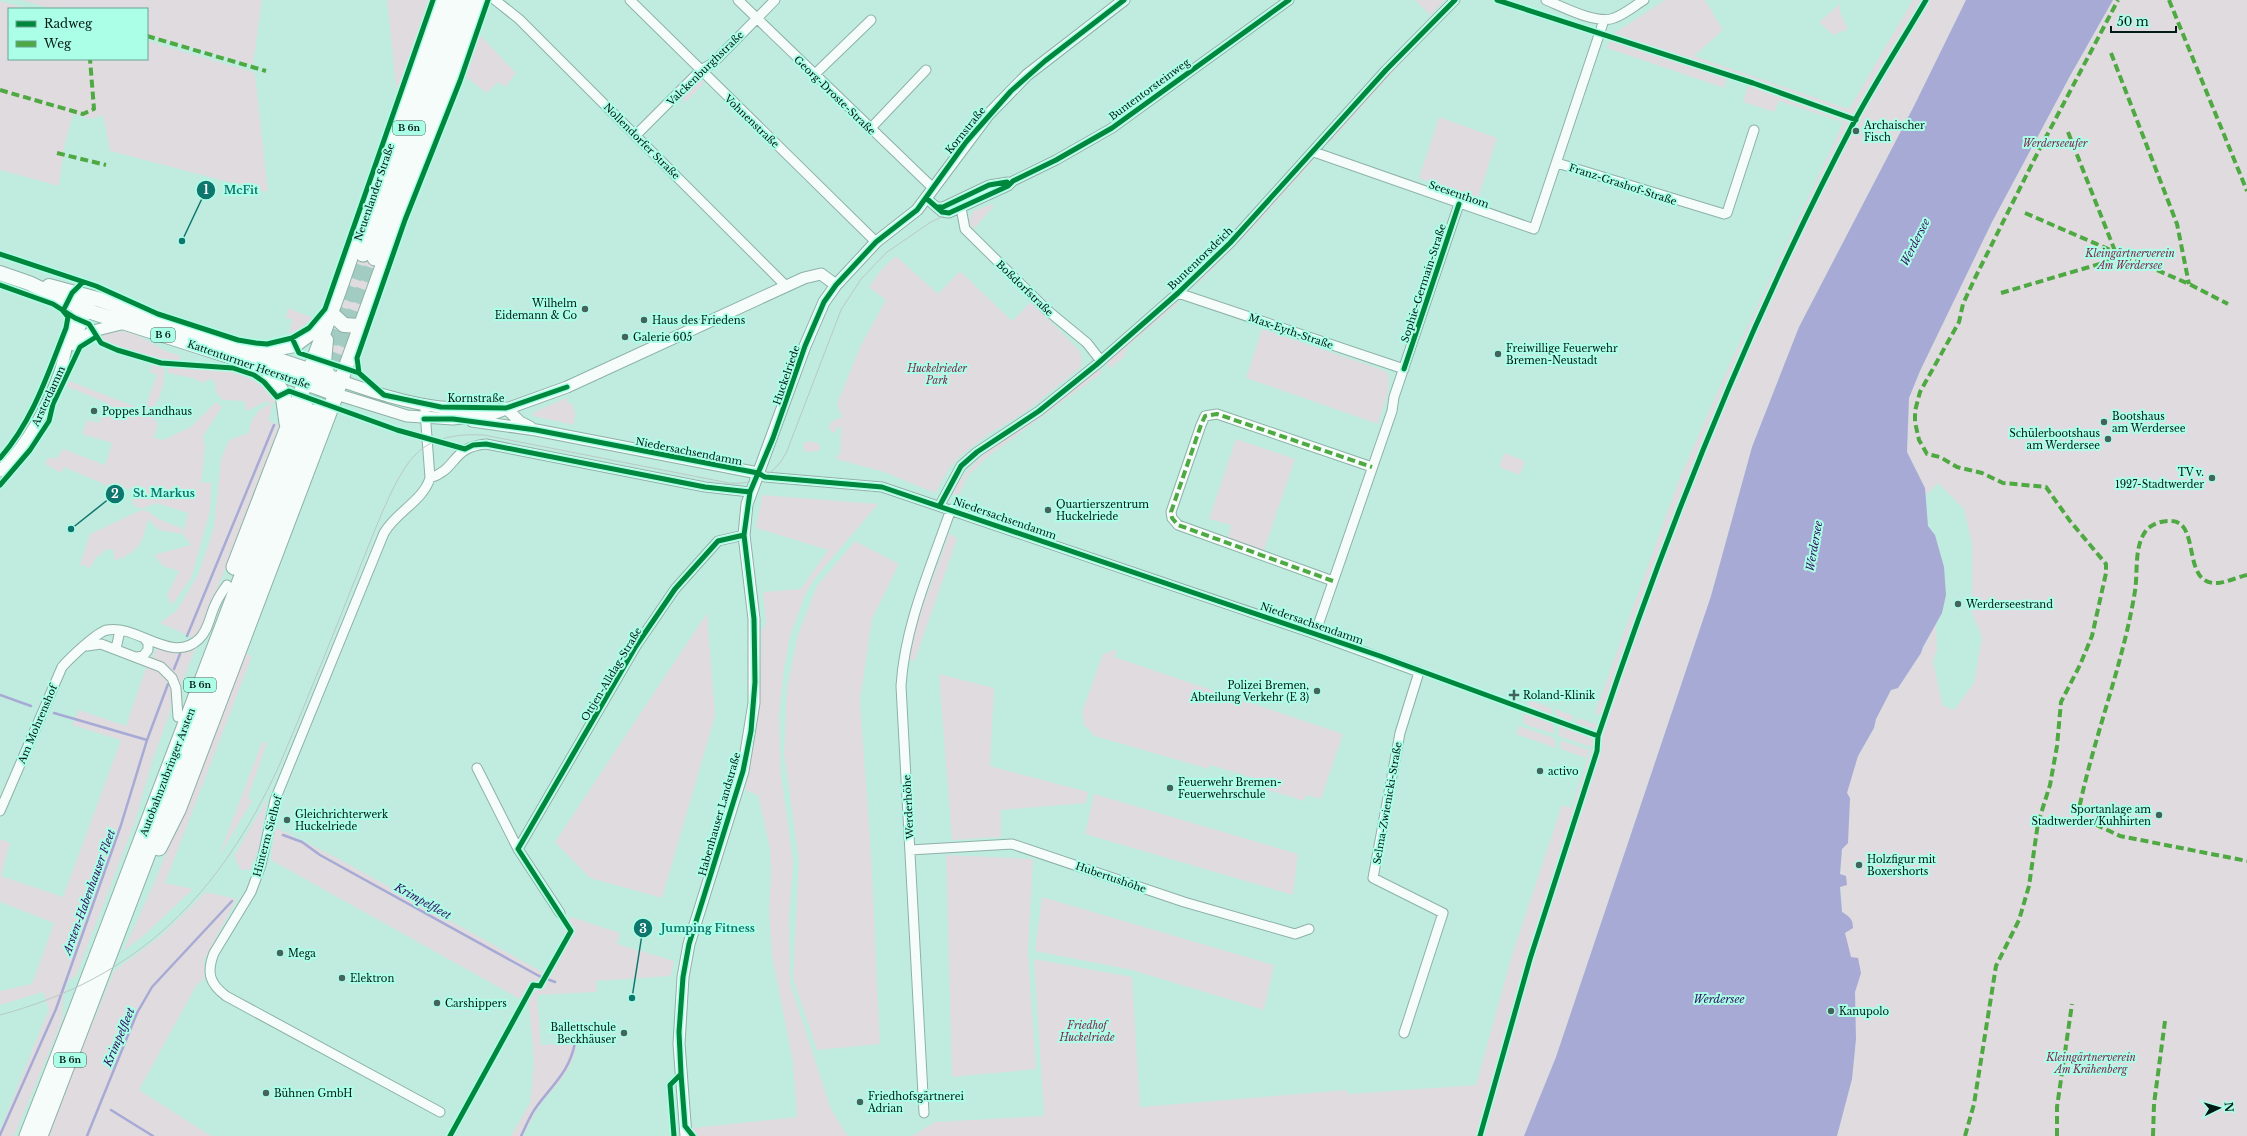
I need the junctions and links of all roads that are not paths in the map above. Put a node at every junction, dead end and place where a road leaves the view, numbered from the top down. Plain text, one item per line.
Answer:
1 (440, 0) edge
2 (452, 0) edge
3 (465, 0) edge
4 (479, 0) edge
5 (495, 0) edge
6 (630, 0) edge
7 (738, 0) edge
8 (775, 0) edge
9 (1124, 0) edge
10 (1289, 0) edge
11 (1455, 0) edge
12 (1546, 0) edge
13 (1644, 0) edge
14 (756, 18) junction
15 (871, 20) dead end
16 (1604, 20) junction
17 (701, 70) junction
18 (926, 70) dead end
19 (814, 75) junction
20 (870, 129) junction
21 (1754, 130) dead end
22 (636, 135) junction
23 (1314, 152) junction
24 (1557, 163) junction
25 (1013, 181) junction
26 (933, 188) junction
27 (926, 198) junction
28 (1459, 204) junction
29 (937, 207) junction
30 (961, 208) junction
31 (876, 242) junction
32 (0, 273) edge
33 (29, 283) junction
34 (836, 285) junction
35 (786, 286) junction
36 (1178, 293) junction
37 (91, 297) junction
38 (83, 310) junction
39 (330, 316) junction
40 (127, 323) junction
41 (360, 326) junction
42 (71, 348) junction
43 (258, 352) junction
44 (65, 358) junction
45 (1101, 361) junction
46 (1404, 369) junction
47 (268, 370) junction
48 (327, 376) junction
49 (307, 377) junction
50 (339, 387) junction
51 (425, 405) junction
52 (506, 408) junction
53 (424, 418) junction
54 (454, 419) junction
55 (288, 424) junction
56 (536, 430) junction
57 (1372, 467) junction
58 (0, 472) edge
59 (758, 473) junction
60 (430, 478) junction
61 (750, 492) junction
62 (940, 506) junction
63 (951, 509) junction
64 (744, 535) junction
65 (1333, 581) junction
66 (227, 585) junction
67 (120, 630) junction
68 (1315, 634) junction
69 (144, 638) junction
70 (87, 646) junction
71 (116, 648) junction
72 (137, 657) junction
73 (1419, 672) joint
74 (178, 717) junction
75 (477, 768) dead end
76 (0, 811) edge
77 (142, 836) junction
78 (518, 848) junction
79 (910, 850) junction
80 (140, 877) junction
81 (560, 913) dead end
82 (1309, 929) dead end
83 (1404, 1033) dead end
84 (440, 1112) dead end
85 (924, 1113) dead end
86 (26, 1136) edge
87 (40, 1136) edge
88 (686, 1136) edge

1 - 39 main road, Neuenlander Straße
2 - 3 highway, Neuenlander Straße / B 6n
4 - 41 main road
5 - 22 street, Nollendorfer Straße
6 - 17 street, Vohnenstraße
7 - 14 street, Georg-Droste-Straße
8 - 14 street, Valckenburghstraße
9 - 26 street, Kornstraße
10 - 25 street, Buntentorsteinweg
11 - 23 street, Buntentorsdeich
12 - 16 street
13 - 16 street
14 - 17 street, Valckenburghstraße
14 - 19 street, Georg-Droste-Straße
15 - 19 street
16 - 24 street, Franz-Grashof-Straße
17 - 22 street, Valckenburghstraße
17 - 31 street, Vohnenstraße
18 - 20 street
19 - 20 street, Georg-Droste-Straße
20 - 26 street, Georg-Droste-Straße
21 - 24 street, Franz-Grashof-Straße
22 - 35 street, Nollendorfer Straße
23 - 28 street, Seesenthom
23 - 36 street, Buntentorsdeich
24 - 28 street, Seesenthom
25 - 29 street, Buntentorsteinweg
25 - 30 street, Buntentorsteinweg
26 - 27 street, Kornstraße
27 - 29 street, Buntentorsteinweg
27 - 31 street, Kornstraße
28 - 46 street, Sophie-Germain-Straße
29 - 30 street, Buntentorsteinweg
30 - 45 street, Boßdorfstraße
31 - 34 street, Kornstraße
32 - 33 main road, Kattenturmer Heerstraße / B 6
33 - 37 main road, Kattenturmer Heerstraße / B 6
33 - 38 main road, Kattenturmer Heerstraße / B 6
34 - 35 street, Kornstraße
34 - 59 street, Huckelriede
35 - 52 street, Kornstraße
36 - 45 street, Buntentorsdeich
36 - 46 street, Max-Eyth-Straße
37 - 38 street, Arsterdamm
37 - 43 main road, Kattenturmer Heerstraße / B 6
38 - 40 main road, Kattenturmer Heerstraße / B 6
38 - 42 street, Arsterdamm
38 - 44 street, Arsterdamm
39 - 41 main road
39 - 43 main road, B 6
39 - 48 main road
39 - 49 main road, Neuenlander Straße
40 - 42 street, Arsterdamm
40 - 47 main road, Kattenturmer Heerstraße / B 6
41 - 50 main road
42 - 44 street, Arsterdamm
43 - 49 main road, Kattenturmer Heerstraße / B 6
44 - 58 street, Arsterdamm
45 - 62 street, Buntentorsdeich
46 - 57 street, Niedersachsendamm
47 - 49 main road, Kattenturmer Heerstraße / B 6
47 - 55 highway
48 - 49 main road, Kattenturmer Heerstraße
48 - 50 main road
49 - 50 main road, Kattenturmer Heerstraße / B 6
49 - 55 highway
50 - 51 street, Kornstraße
50 - 53 street, Kornstraße
50 - 80 highway
51 - 52 street, Kornstraße
51 - 53 street
52 - 54 street, Kornstraße
52 - 56 street, Niedersachsendamm
53 - 54 street, Kornstraße
53 - 60 street
54 - 56 street, Niedersachsendamm
55 - 66 highway
56 - 59 street, Niedersachsendamm
57 - 65 street, Niedersachsendamm
57 - 65 street
59 - 61 street, Habenhauser Landstraße
59 - 62 street, Niedersachsendamm
60 - 61 street
60 - 84 street, Hinterm Sielhof
61 - 64 street, Habenhauser Landstraße
62 - 63 street, Niedersachsendamm
63 - 68 street, Niedersachsendamm
63 - 79 street, Werderhöhe
64 - 78 street, Ottjen-Alldag-Straße
64 - 88 street, Habenhauser Landstraße
65 - 68 street, Niedersachsendamm
66 - 69 street, Am Mohrenshof
66 - 74 highway
67 - 69 street, Am Mohrenshof
67 - 70 street, Am Mohrenshof
67 - 71 street
68 - 73 street, Niedersachsendamm
69 - 72 street
70 - 71 street
70 - 76 street, Am Mohrenshof
71 - 72 street
72 - 74 street
73 - 83 street, Selma-Zwienicki-Straße
74 - 77 highway
75 - 78 street
77 - 80 highway, Autobahnzubringer Arsten / B 6n
77 - 86 highway, Autobahnzubringer Arsten / B 6n
78 - 81 street
79 - 82 street, Hubertushöhe
79 - 85 street, Werderhöhe
80 - 87 highway, Autobahnzubringer Arsten / B 6n

